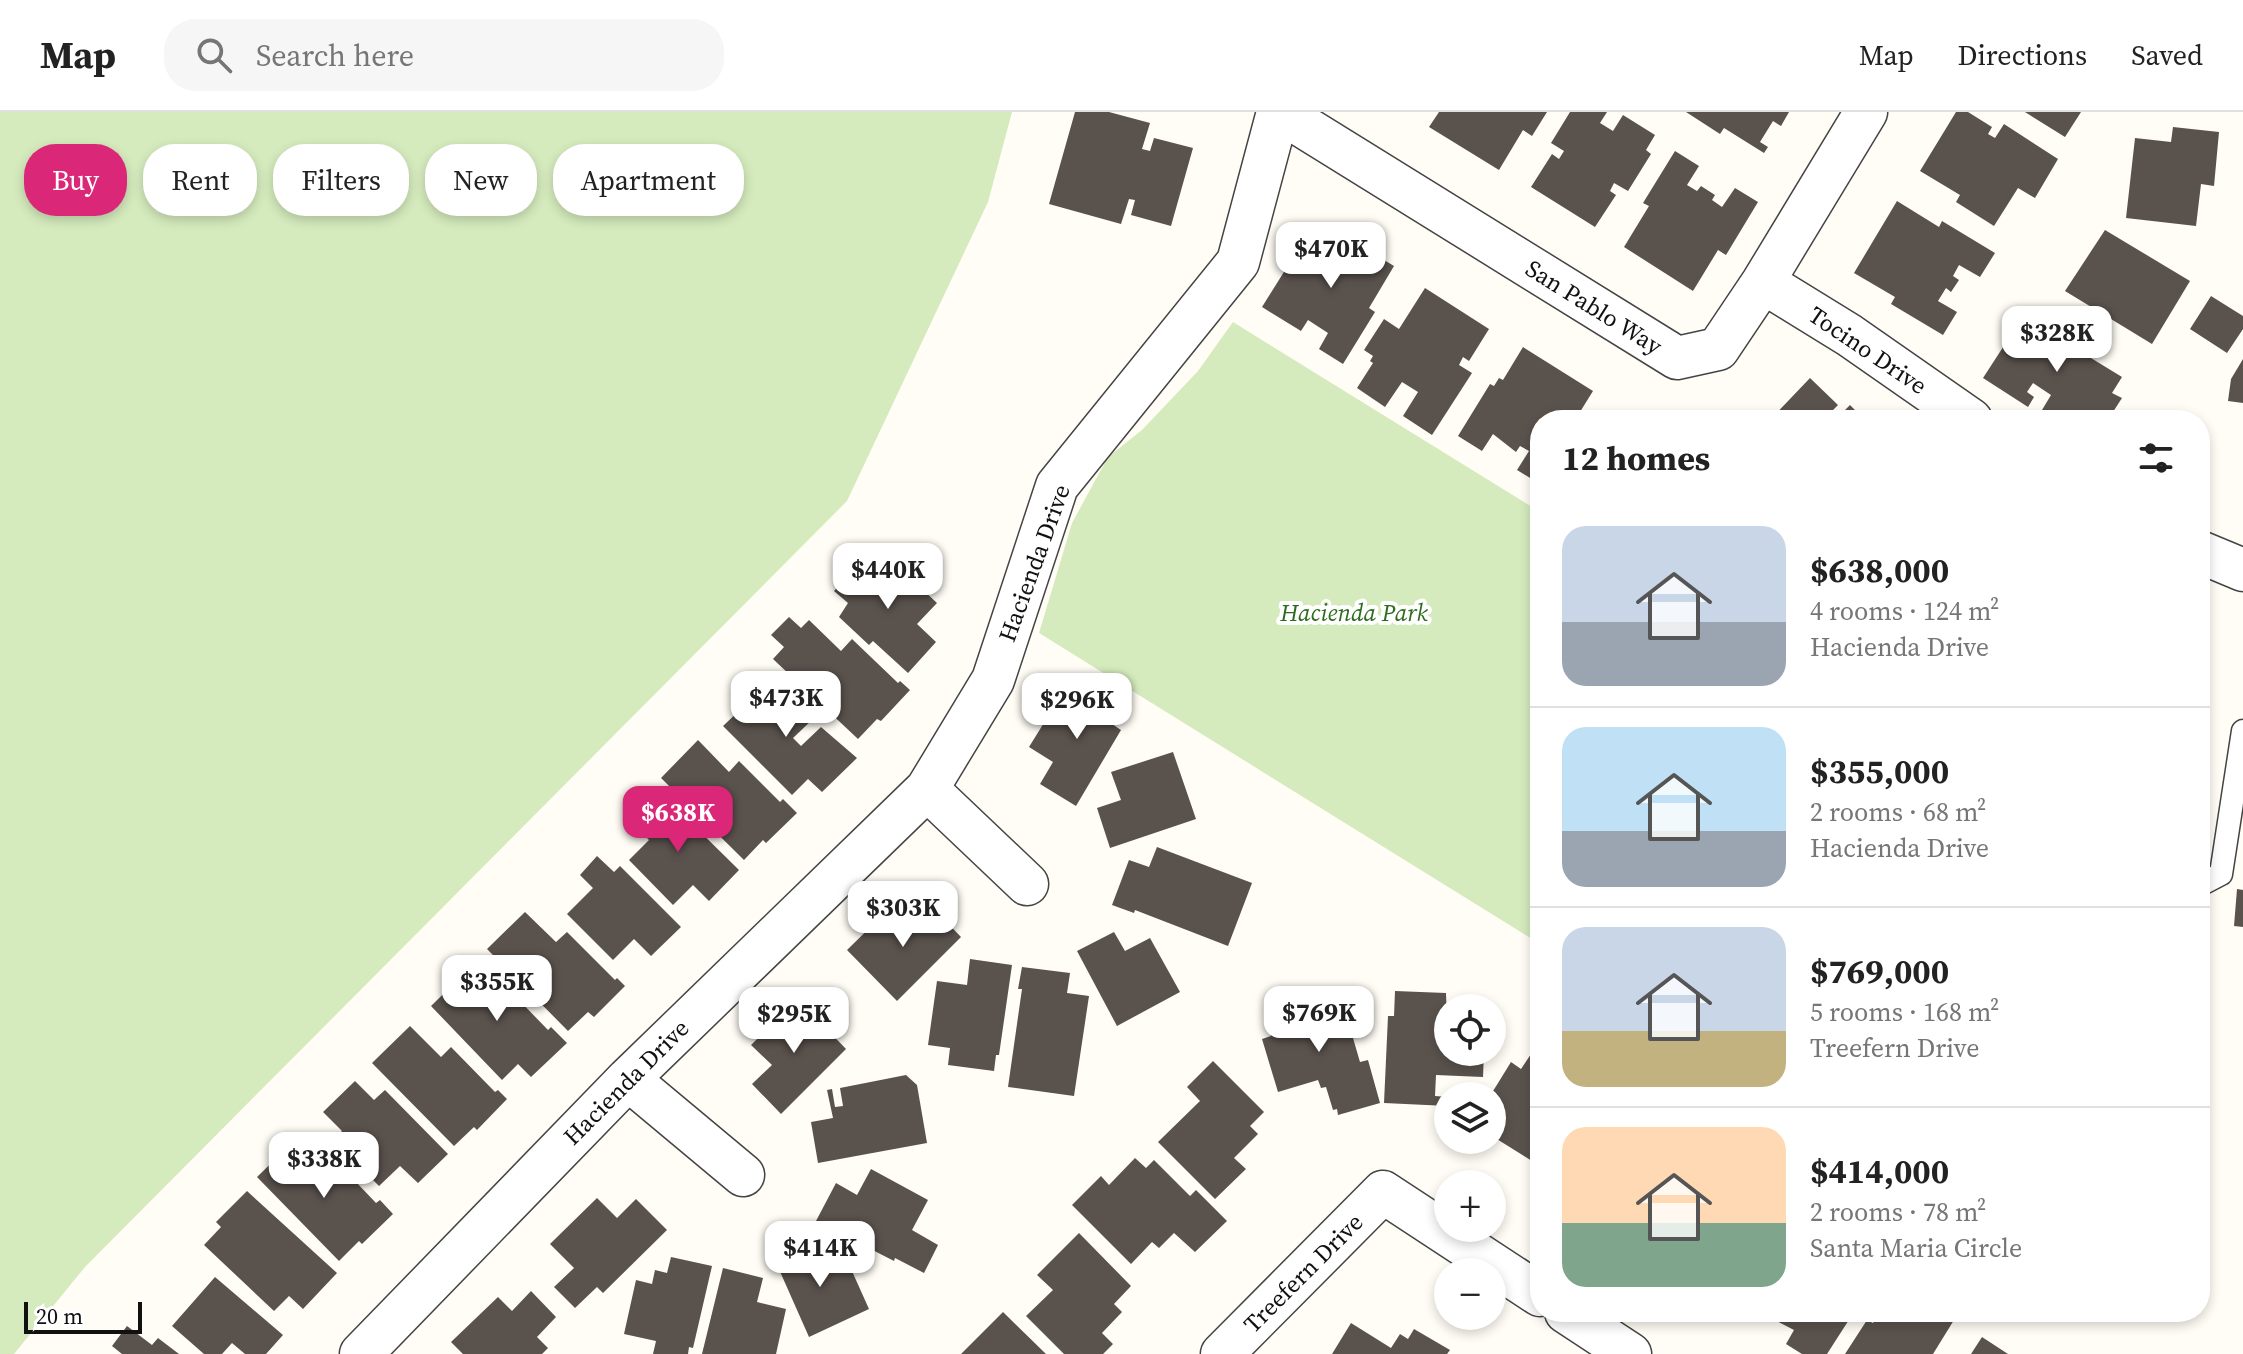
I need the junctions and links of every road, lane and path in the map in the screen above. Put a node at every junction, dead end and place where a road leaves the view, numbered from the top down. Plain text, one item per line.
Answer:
1 (1279, 112) edge
2 (1866, 112) edge
3 (1763, 282) junction
4 (1957, 410) edge
5 (2210, 556) edge
6 (2243, 570) edge
7 (2243, 731) edge
8 (927, 789) junction
9 (2210, 880) edge
10 (1027, 884) dead end
11 (628, 1079) junction
12 (743, 1175) dead end
13 (1530, 1288) edge
14 (1581, 1322) edge
15 (361, 1354) edge
16 (1222, 1354) edge
17 (1630, 1354) edge

1 - 3 street, San Pablo Way
1 - 8 street, Hacienda Drive
2 - 3 street, San Pablo Way
3 - 4 street, Tocino Drive
5 - 6 street
7 - 9 lane
8 - 10 street
8 - 11 street, Hacienda Drive
11 - 12 street
11 - 15 street, Hacienda Drive
13 - 16 street, Treefern Drive
14 - 17 street

